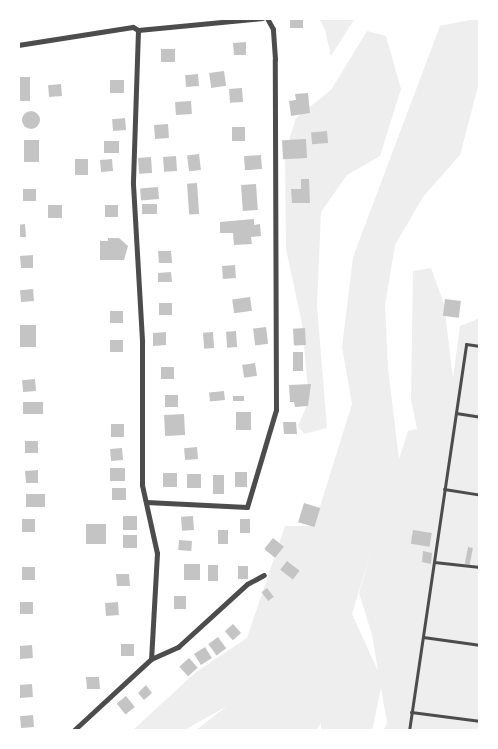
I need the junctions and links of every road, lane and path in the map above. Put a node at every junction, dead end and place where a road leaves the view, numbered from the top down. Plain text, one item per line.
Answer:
1 (262, 18) edge
2 (267, 18) edge
3 (138, 30) junction
4 (18, 45) edge
5 (480, 346) edge
6 (456, 414) junction
7 (480, 417) edge
8 (444, 489) junction
9 (480, 495) edge
10 (146, 501) junction
11 (434, 561) junction
12 (480, 567) edge
13 (264, 575) dead end
14 (423, 637) junction
15 (480, 645) edge
16 (151, 658) junction
17 (411, 712) junction
18 (480, 721) edge
19 (73, 731) edge
20 (409, 731) edge

1 - 3 street
2 - 10 street
3 - 4 street
3 - 10 street
5 - 6 lane
6 - 7 lane
6 - 8 lane
8 - 9 lane
8 - 11 lane
10 - 16 street
11 - 12 lane
11 - 14 lane
13 - 16 street
14 - 15 lane
14 - 17 lane
16 - 19 street
17 - 18 lane
17 - 20 lane

